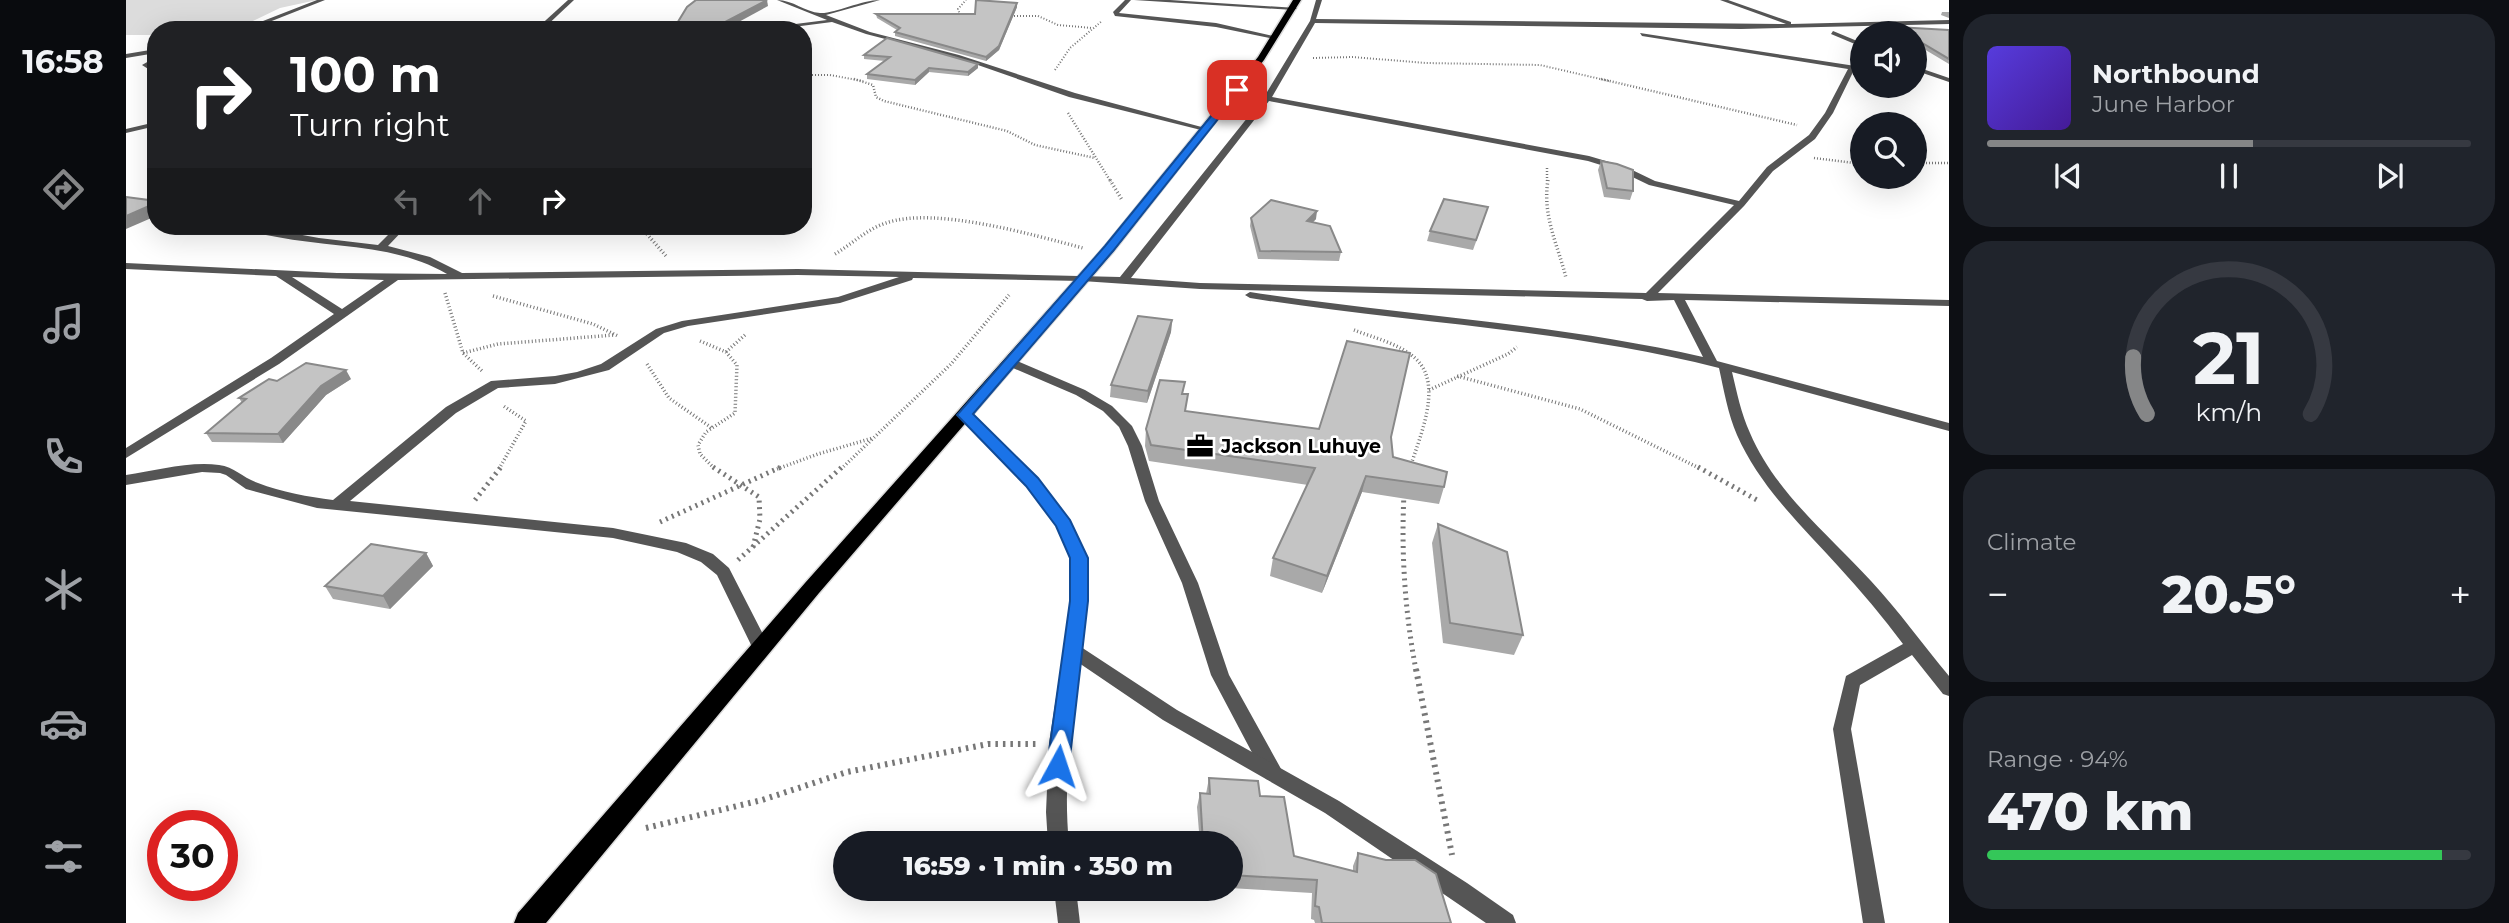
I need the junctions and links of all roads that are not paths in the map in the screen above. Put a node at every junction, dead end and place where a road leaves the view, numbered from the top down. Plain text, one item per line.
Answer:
1 (322, 0) edge
2 (571, 0) edge
3 (780, 0) edge
4 (808, 0) edge
5 (877, 0) edge
6 (1128, 0) edge
7 (1137, 0) edge
8 (1319, 0) edge
9 (1723, 0) edge
10 (789, 3) junction
11 (1295, 4) edge
12 (820, 15) junction
13 (267, 21) edge
14 (548, 21) edge
15 (835, 21) junction
16 (1313, 21) junction
17 (1927, 22) edge
18 (1949, 22) edge
19 (812, 24) edge
20 (1850, 24) edge
21 (1485, 25) junction
22 (1797, 26) junction
23 (1637, 33) junction
24 (1833, 33) junction
25 (1850, 33) edge
26 (1276, 37) junction
27 (1850, 40) edge
28 (147, 53) edge
29 (126, 57) edge
30 (1850, 68) edge
31 (1927, 72) edge
32 (1927, 77) edge
33 (1850, 80) edge
34 (1949, 80) edge
35 (1267, 98) junction
36 (147, 126) edge
37 (1205, 129) junction
38 (126, 131) edge
39 (1741, 204) junction
40 (289, 235) edge
41 (393, 235) edge
42 (382, 246) junction
43 (126, 266) edge
44 (279, 273) junction
45 (916, 275) junction
46 (395, 277) junction
47 (460, 277) junction
48 (1082, 278) junction
49 (1122, 282) junction
50 (1200, 286) junction
51 (1647, 298) junction
52 (1679, 299) junction
53 (1949, 303) edge
54 (343, 315) junction
55 (1010, 362) junction
56 (1718, 365) junction
57 (964, 415) junction
58 (1949, 427) edge
59 (126, 454) edge
60 (126, 480) edge
61 (336, 505) junction
62 (1914, 646) junction
63 (761, 648) junction
64 (1074, 651) junction
65 (1949, 690) edge
66 (1273, 773) junction
67 (1058, 831) edge
68 (1066, 901) edge
69 (528, 923) edge
70 (1069, 923) edge
71 (1505, 923) edge
72 (1874, 923) edge

1 - 13 street
2 - 14 street
3 - 10 street
4 - 10 street
5 - 12 street
6 - 26 street
7 - 11 street
8 - 16 street
9 - 22 street
10 - 12 street
11 - 26 main road
12 - 15 street
15 - 19 street
15 - 37 street
16 - 21 street
16 - 35 street
17 - 18 street
20 - 22 street
21 - 22 street
21 - 23 street
23 - 24 street
23 - 30 street
24 - 25 street
24 - 27 street
26 - 37 main road
28 - 29 street
31 - 34 street
32 - 34 street
33 - 39 street
35 - 39 street
35 - 49 street
36 - 38 street
37 - 48 main road
39 - 51 street
40 - 42 street
41 - 42 street
42 - 47 street
43 - 44 street
44 - 46 street
44 - 54 street
45 - 47 street
45 - 48 street
45 - 61 street
46 - 47 street
46 - 54 street
48 - 49 street
48 - 55 main road
49 - 50 street
50 - 51 street
50 - 56 street
51 - 52 street
52 - 53 street
52 - 56 street
54 - 59 street
55 - 57 main road
55 - 66 street
56 - 58 street
56 - 62 street
57 - 63 main road
57 - 64 street
60 - 61 street
61 - 63 street
62 - 65 street
62 - 72 street
63 - 69 main road
64 - 66 street
64 - 67 street
66 - 71 street
68 - 70 street

